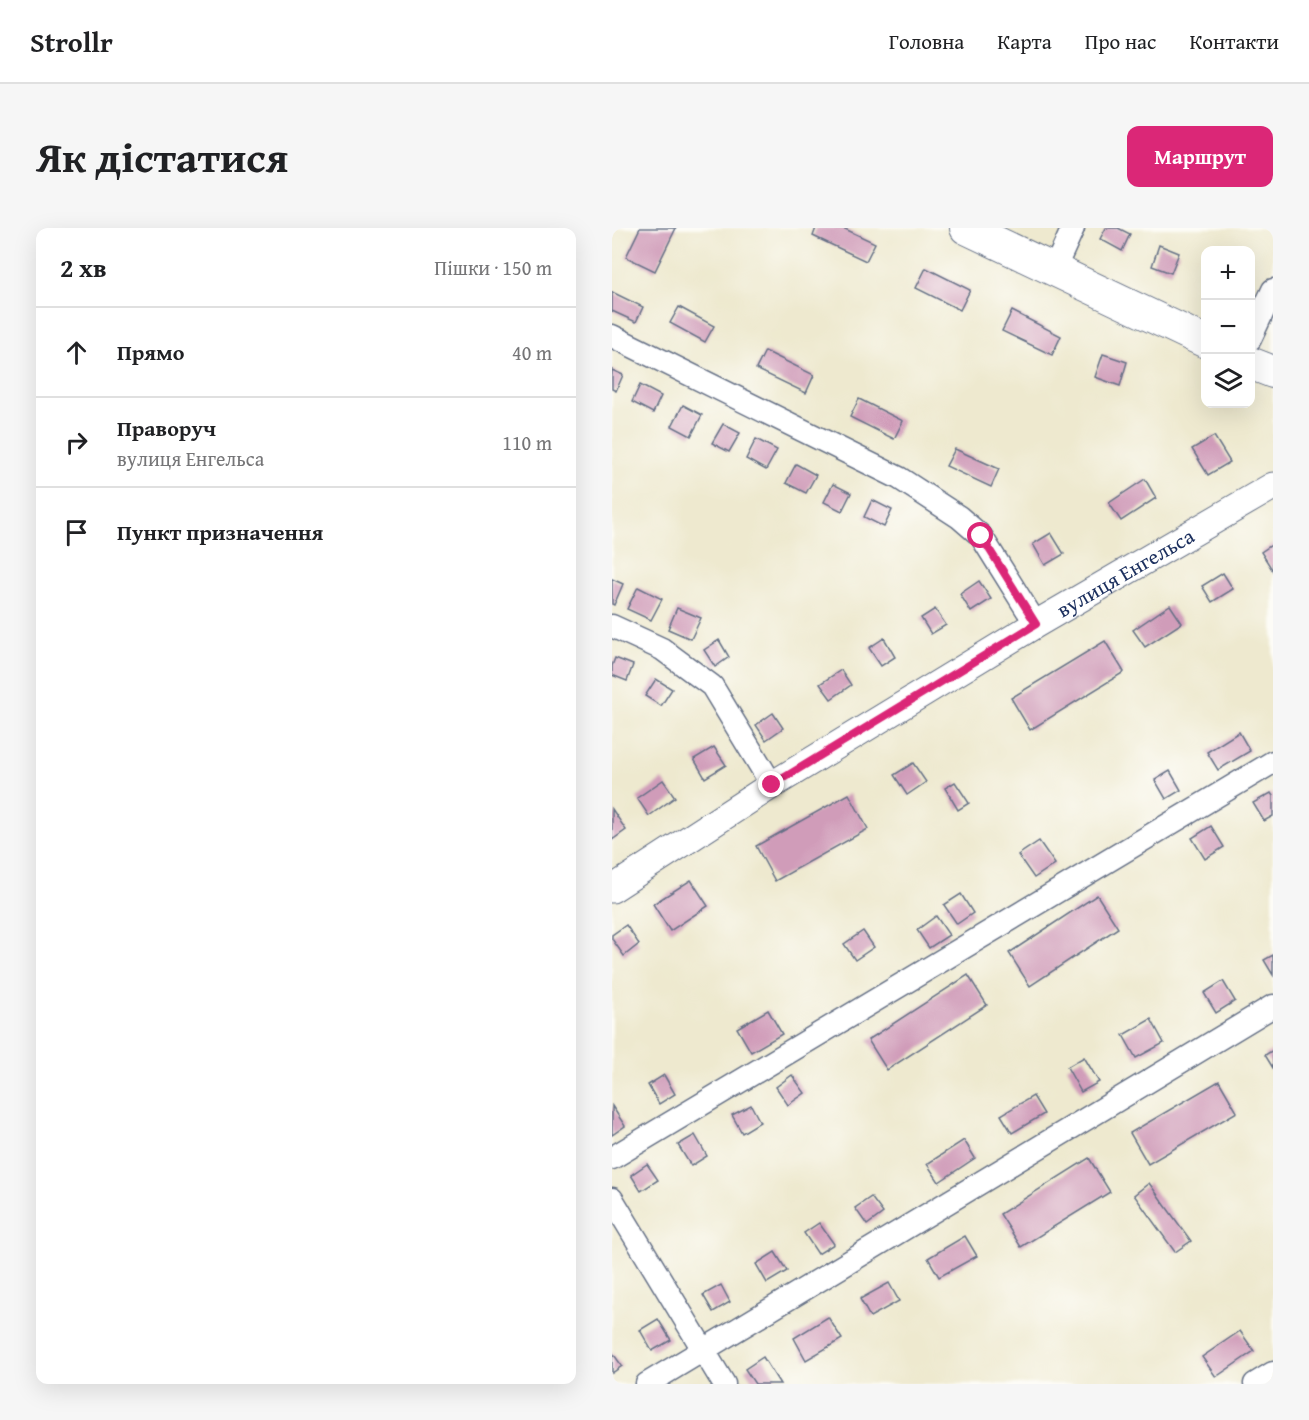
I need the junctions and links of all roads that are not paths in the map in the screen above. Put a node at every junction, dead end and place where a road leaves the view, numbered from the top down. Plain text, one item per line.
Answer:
1 (966, 228) edge
2 (1072, 228) edge
3 (1054, 270) junction
4 (1273, 290) edge
5 (1255, 330) edge
6 (612, 336) edge
7 (1201, 340) edge
8 (1255, 365) edge
9 (1273, 372) edge
10 (1273, 486) edge
11 (1036, 624) junction
12 (612, 626) edge
13 (1273, 762) edge
14 (772, 785) junction
15 (612, 889) edge
16 (1273, 1006) edge
17 (612, 1158) edge
18 (612, 1199) edge
19 (704, 1349) junction
20 (1273, 1373) edge
21 (647, 1384) edge
22 (724, 1384) edge
23 (1255, 1384) edge

1 - 3 main road
2 - 3 street
3 - 7 main road
4 - 5 street
6 - 11 street
8 - 9 main road
10 - 11 street, вулиця Енгельса
11 - 14 street, вулиця Енгельса
12 - 14 street
13 - 17 street
14 - 15 street, вулиця Енгельса
16 - 19 street
18 - 19 street
19 - 21 street
19 - 22 street
20 - 23 street

